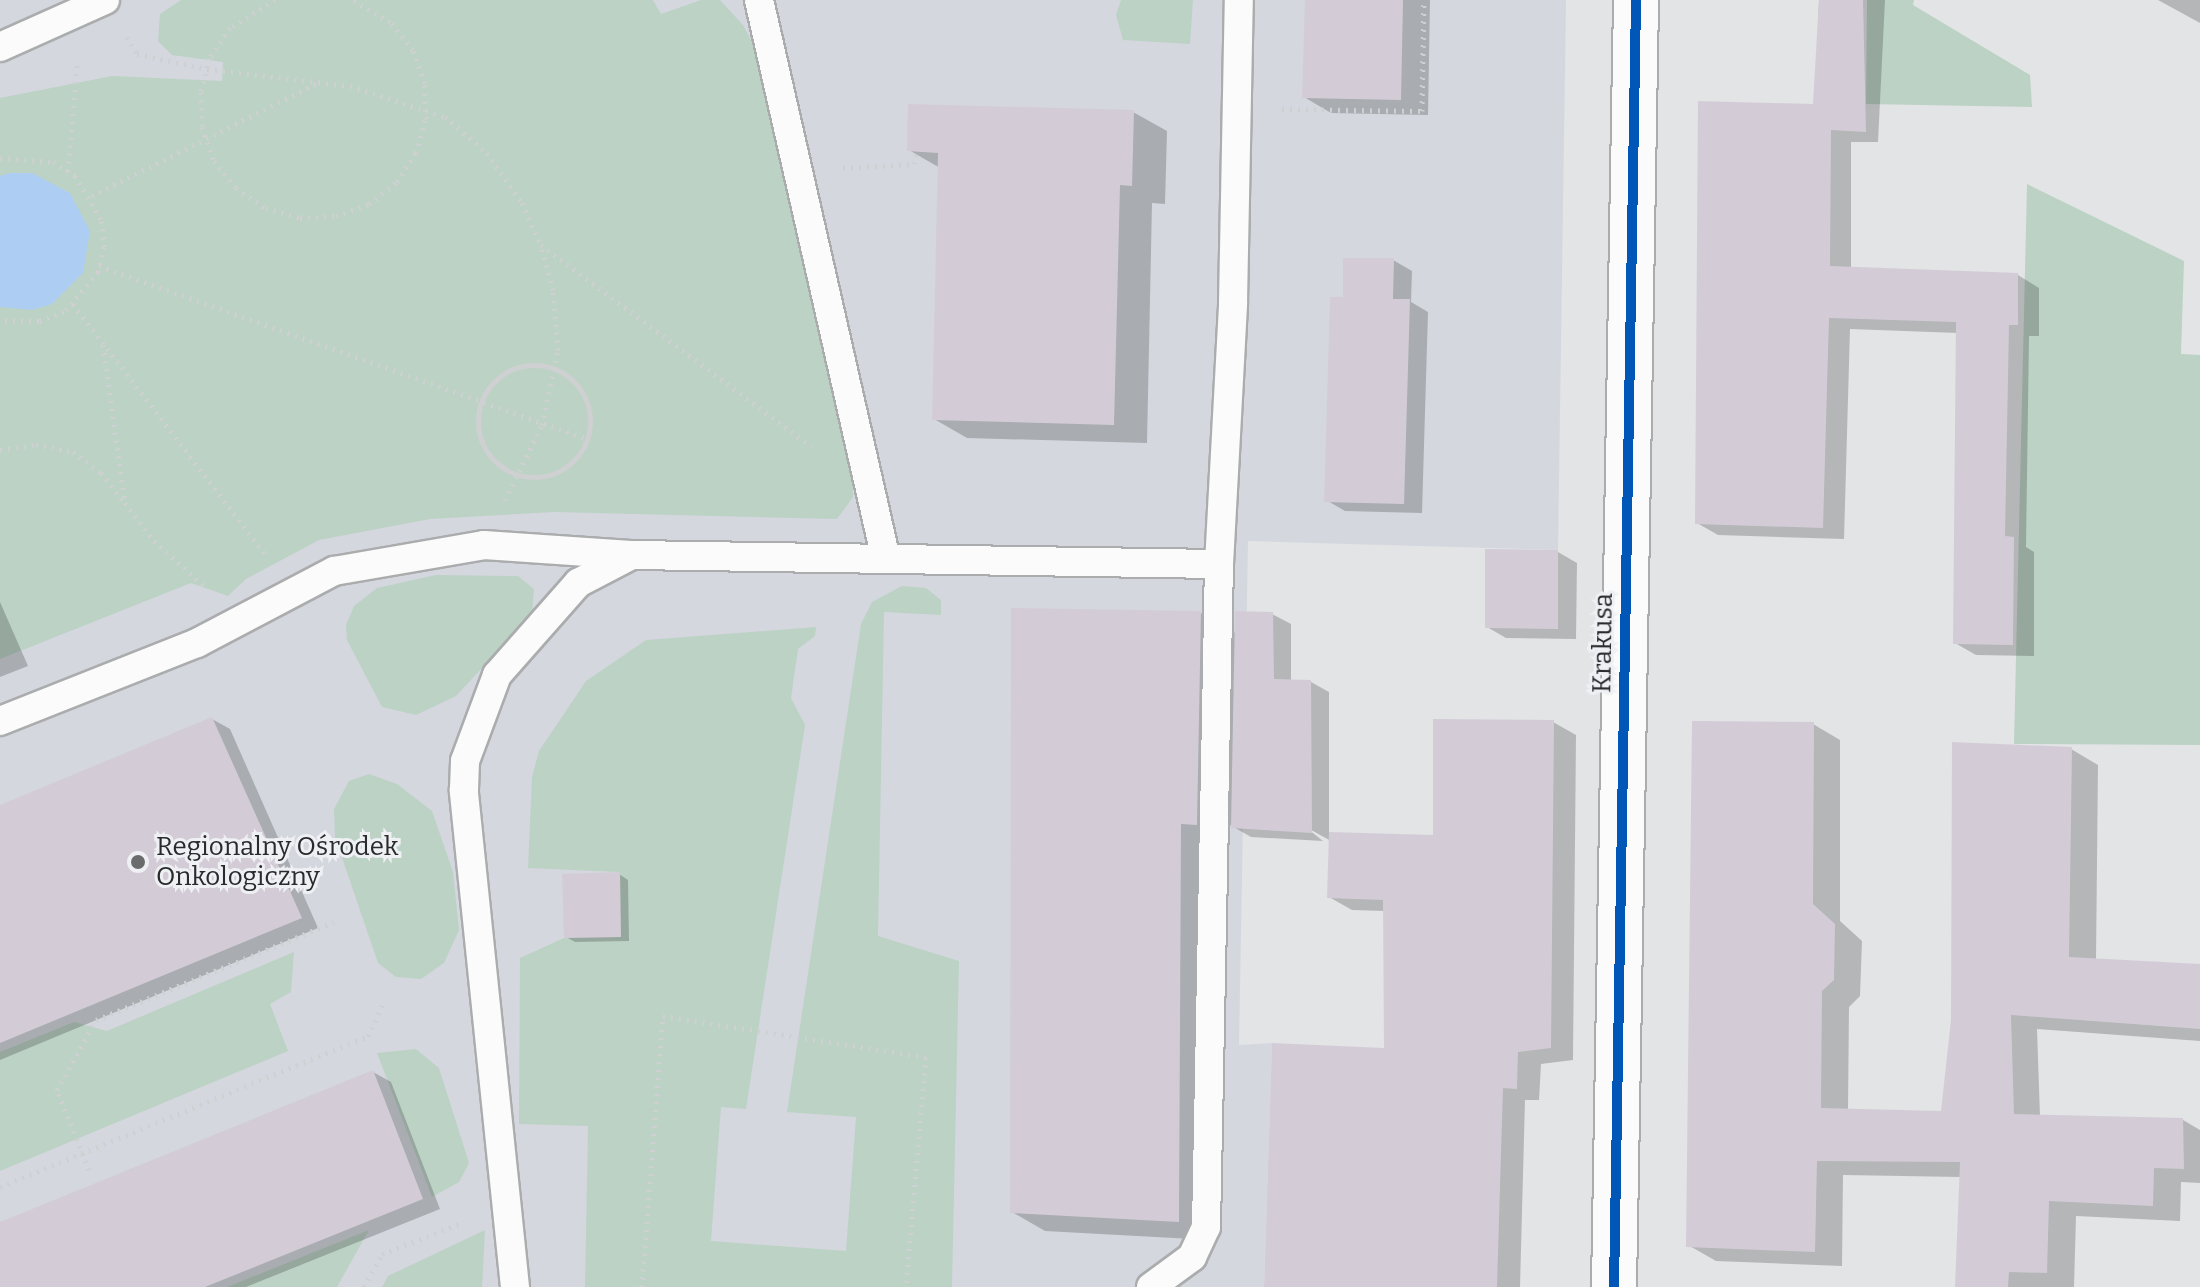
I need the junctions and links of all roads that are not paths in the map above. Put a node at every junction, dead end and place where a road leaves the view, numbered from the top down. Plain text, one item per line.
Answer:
1 (759, 0) edge
2 (1239, 0) edge
3 (1636, 0) edge
4 (93, 5) edge
5 (0, 47) edge
6 (632, 555) junction
7 (885, 555) junction
8 (1219, 564) junction
9 (0, 721) edge
10 (515, 1287) edge
11 (1151, 1287) edge
12 (1614, 1287) edge

1 - 7 lane
2 - 8 lane
3 - 12 street, Krakusa
4 - 5 lane
6 - 7 lane
6 - 9 lane
6 - 10 lane
7 - 8 lane
8 - 11 lane

